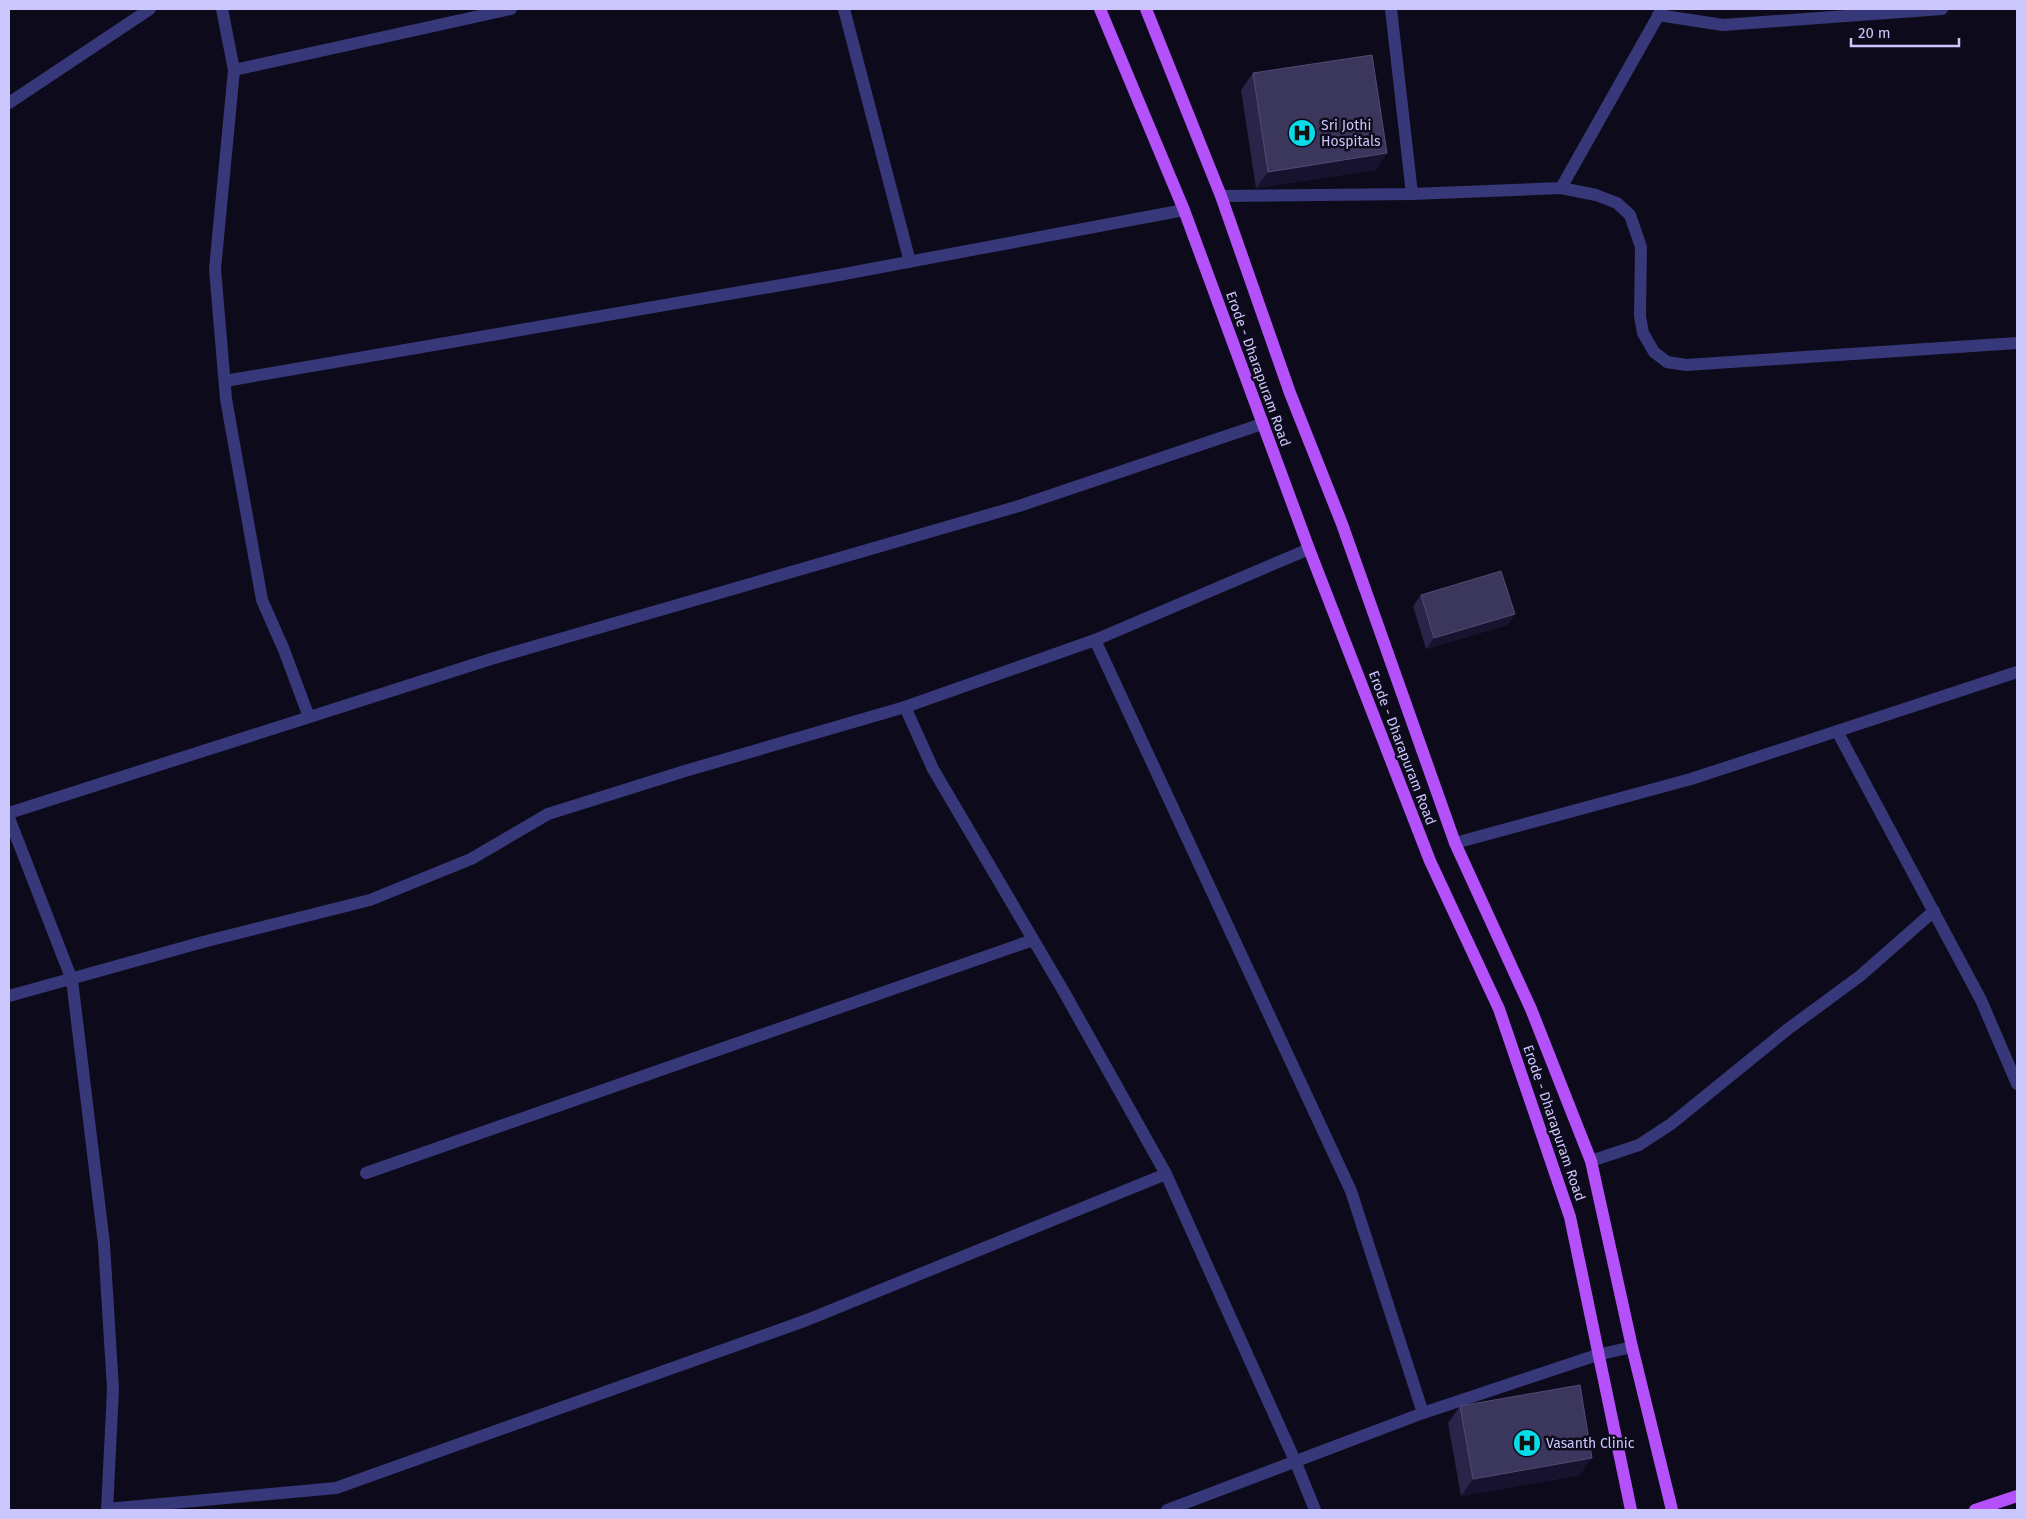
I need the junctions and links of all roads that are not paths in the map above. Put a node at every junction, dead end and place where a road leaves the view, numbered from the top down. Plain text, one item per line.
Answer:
1 (150, 9) edge
2 (222, 9) edge
3 (511, 9) edge
4 (844, 9) edge
5 (1100, 9) edge
6 (1146, 9) edge
7 (1391, 9) edge
8 (1942, 9) edge
9 (1660, 12) edge
10 (234, 70) junction
11 (9, 103) edge
12 (1561, 188) junction
13 (1412, 194) junction
14 (1220, 196) junction
15 (1184, 210) junction
16 (910, 262) junction
17 (2017, 343) edge
18 (225, 381) junction
19 (1262, 424) junction
20 (1309, 548) junction
21 (1095, 640) junction
22 (2017, 672) edge
23 (906, 707) junction
24 (309, 717) junction
25 (1837, 731) junction
26 (9, 813) edge
27 (9, 818) edge
28 (1455, 843) junction
29 (1934, 911) junction
30 (1033, 940) junction
31 (72, 980) junction
32 (9, 996) edge
33 (2017, 1084) edge
34 (1591, 1162) junction
35 (366, 1173) dead end
36 (1166, 1174) junction
37 (1632, 1346) junction
38 (1597, 1356) junction
39 (1423, 1413) junction
40 (1296, 1463) junction
41 (2017, 1496) edge
42 (107, 1510) edge
43 (1167, 1510) edge
44 (1315, 1510) edge
45 (1631, 1510) edge
46 (1672, 1510) edge
47 (1975, 1510) edge

1 - 11 street
2 - 10 street
3 - 10 street
4 - 16 street
5 - 15 main road, Erode - Dharapuram Road
6 - 14 main road, Erode - Dharapuram Road
7 - 13 street
8 - 9 street
9 - 12 street
10 - 18 street
12 - 13 street
12 - 17 street
13 - 14 street
14 - 28 main road, Erode - Dharapuram Road
15 - 16 street
15 - 19 main road, Erode - Dharapuram Road
16 - 18 street
18 - 24 street
19 - 20 main road, Erode - Dharapuram Road
19 - 24 street
20 - 21 street
20 - 38 main road, Erode - Dharapuram Road
21 - 23 street
21 - 39 street
22 - 25 street
23 - 30 street
23 - 31 street
24 - 26 street
25 - 28 street
25 - 29 street
27 - 31 street
28 - 34 main road, Erode - Dharapuram Road
29 - 33 street
29 - 34 street
30 - 35 street
30 - 36 street
31 - 32 street
31 - 42 street
34 - 37 main road, Erode - Dharapuram Road
36 - 40 street
36 - 42 street
37 - 38 street
37 - 46 main road, Erode - Dharapuram Road
38 - 39 street
38 - 45 main road, Erode - Dharapuram Road
39 - 40 street
40 - 43 street
40 - 44 street
41 - 47 main road

